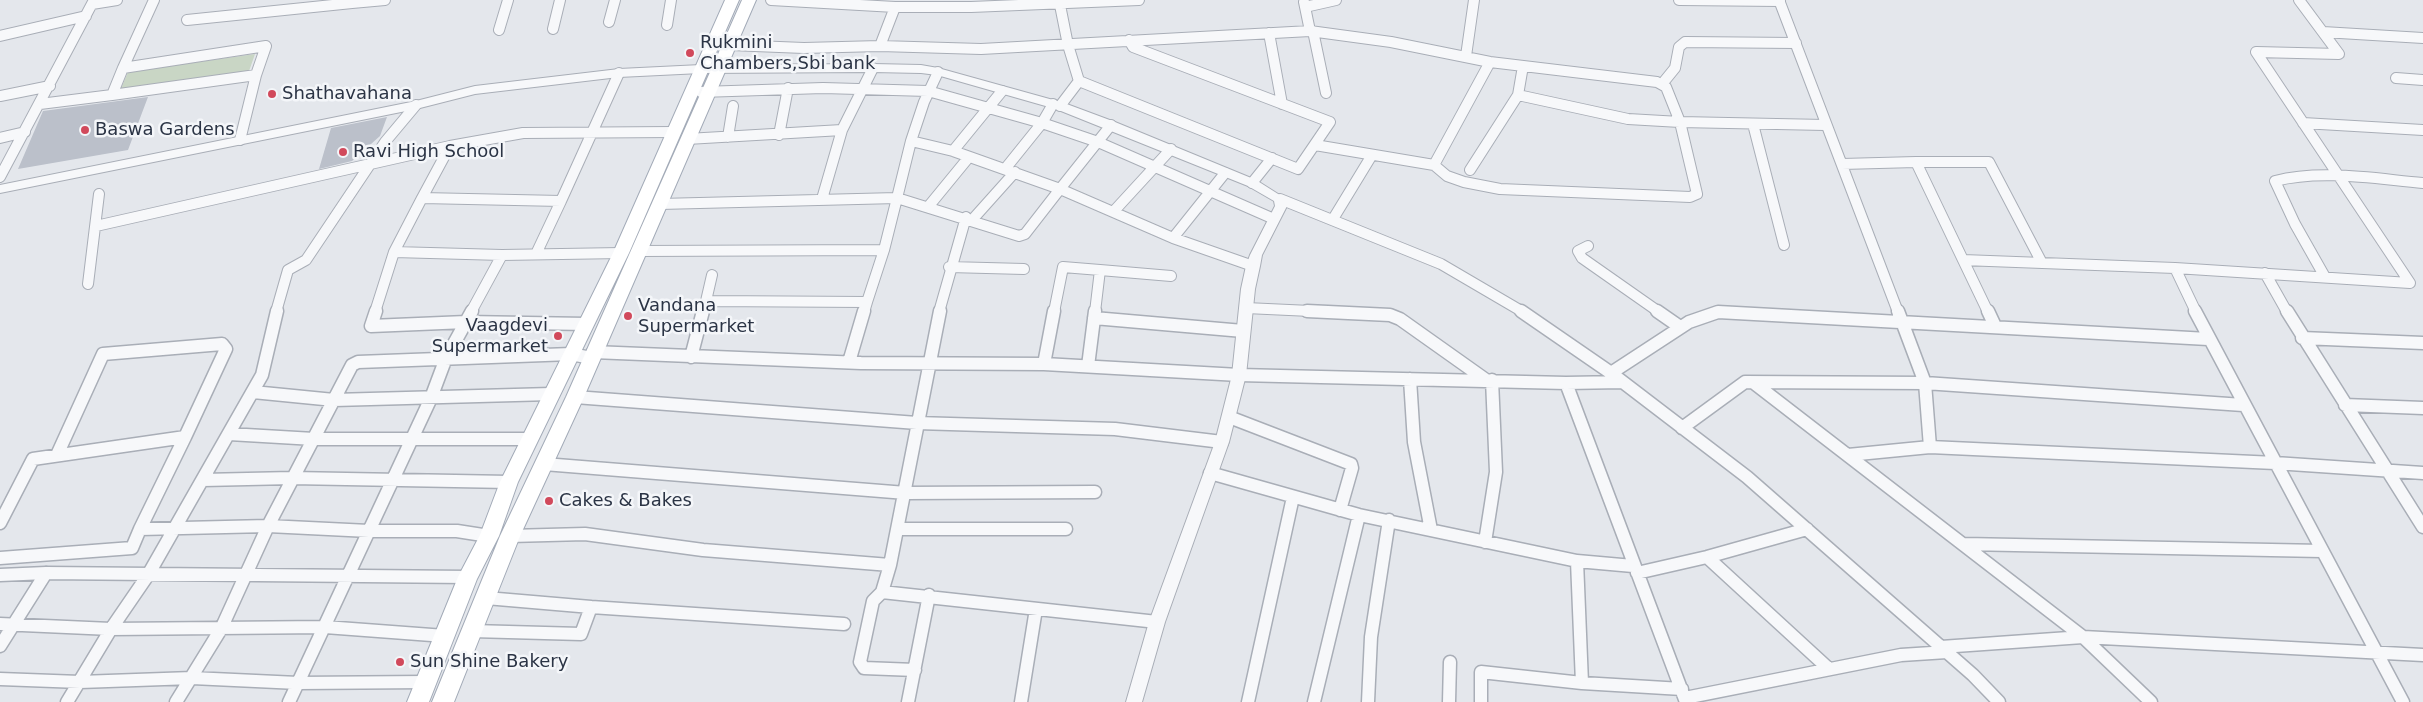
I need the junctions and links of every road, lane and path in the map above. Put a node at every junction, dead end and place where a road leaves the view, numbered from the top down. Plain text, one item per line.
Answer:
1 (116, 0) edge
2 (154, 0) edge
3 (385, 0) edge
4 (508, 0) edge
5 (560, 0) edge
6 (616, 0) edge
7 (671, 0) edge
8 (732, 0) edge
9 (749, 0) edge
10 (771, 0) edge
11 (1139, 0) edge
12 (1336, 0) edge
13 (1474, 0) edge
14 (1679, 0) edge
15 (2299, 0) edge
16 (352, 1) edge
17 (831, 1) edge
18 (1780, 1) edge
19 (93, 2) edge
20 (1059, 2) edge
21 (989, 3) edge
22 (932, 4) edge
23 (1305, 4) edge
24 (895, 6) junction
25 (86, 16) junction
26 (187, 20) dead end
27 (609, 22) dead end
28 (667, 25) dead end
29 (553, 29) dead end
30 (499, 30) dead end
31 (1312, 31) junction
32 (2323, 32) junction
33 (1268, 33) junction
34 (0, 36) edge
35 (2423, 38) edge
36 (1129, 40) junction
37 (1796, 42) junction
38 (730, 44) junction
39 (880, 46) junction
40 (1068, 46) junction
41 (1466, 56) junction
42 (1490, 62) junction
43 (1523, 66) junction
44 (123, 68) junction
45 (873, 68) junction
46 (700, 69) junction
47 (718, 69) junction
48 (938, 72) junction
49 (619, 73) junction
50 (256, 75) junction
51 (2396, 78) dead end
52 (2423, 80) edge
53 (1080, 81) junction
54 (1662, 84) junction
55 (50, 86) junction
56 (788, 88) junction
57 (862, 88) junction
58 (928, 91) junction
59 (699, 92) junction
60 (1002, 92) junction
61 (1326, 94) dead end
62 (112, 95) junction
63 (1518, 95) junction
64 (0, 96) edge
65 (40, 104) junction
66 (1282, 104) junction
67 (416, 105) junction
68 (1056, 105) junction
69 (733, 106) dead end
70 (989, 107) junction
71 (1680, 122) junction
72 (1042, 123) junction
73 (2303, 123) junction
74 (1753, 124) junction
75 (1111, 125) junction
76 (1825, 125) junction
77 (842, 130) junction
78 (2423, 130) edge
79 (25, 132) junction
80 (592, 133) junction
81 (779, 134) junction
82 (680, 136) junction
83 (728, 137) junction
84 (0, 138) edge
85 (240, 140) junction
86 (910, 141) junction
87 (1098, 142) junction
88 (1314, 145) junction
89 (450, 146) junction
90 (1171, 149) junction
91 (953, 151) junction
92 (1372, 155) junction
93 (969, 157) junction
94 (1272, 158) junction
95 (1916, 162) junction
96 (1842, 164) junction
97 (1434, 165) junction
98 (369, 166) junction
99 (1156, 166) junction
100 (1010, 170) junction
101 (1470, 170) dead end
102 (1225, 173) junction
103 (0, 177) edge
104 (2340, 178) junction
105 (2423, 183) edge
106 (1252, 184) junction
107 (0, 189) edge
108 (1060, 189) junction
109 (1210, 190) junction
110 (99, 194) dead end
111 (422, 198) junction
112 (897, 198) junction
113 (822, 199) junction
114 (1280, 199) junction
115 (561, 201) junction
116 (660, 204) junction
117 (928, 207) junction
118 (1114, 211) junction
119 (969, 218) junction
120 (1274, 220) junction
121 (1333, 220) junction
122 (96, 226) junction
123 (1173, 238) junction
124 (1784, 245) dead end
125 (1588, 246) dead end
126 (884, 250) junction
127 (640, 251) junction
128 (394, 252) junction
129 (621, 253) junction
130 (536, 254) junction
131 (502, 255) junction
132 (1963, 260) junction
133 (2042, 263) junction
134 (1253, 266) junction
135 (949, 267) junction
136 (2175, 268) junction
137 (1024, 269) dead end
138 (1100, 270) junction
139 (2265, 273) junction
140 (712, 275) dead end
141 (1171, 276) dead end
142 (2325, 277) junction
143 (88, 284) dead end
144 (706, 301) junction
145 (868, 302) junction
146 (1246, 308) junction
147 (1094, 318) junction
148 (466, 322) junction
149 (1902, 323) junction
150 (586, 324) junction
151 (1995, 326) junction
152 (1680, 327) junction
153 (1243, 331) junction
154 (2302, 338) junction
155 (2208, 339) junction
156 (2423, 343) edge
157 (571, 354) junction
158 (592, 355) junction
159 (691, 356) junction
160 (446, 358) junction
161 (849, 362) junction
162 (929, 363) junction
163 (1044, 364) junction
164 (1088, 366) junction
165 (1611, 374) junction
166 (1238, 375) junction
167 (1410, 378) junction
168 (1489, 380) junction
169 (1622, 382) junction
170 (1566, 383) junction
171 (1754, 383) junction
172 (1925, 383) junction
173 (253, 392) junction
174 (551, 394) junction
175 (575, 397) junction
176 (431, 398) junction
177 (334, 400) junction
178 (2243, 405) junction
179 (2345, 405) junction
180 (2423, 408) edge
181 (1229, 417) junction
182 (917, 423) junction
183 (1682, 428) junction
184 (229, 434) junction
185 (185, 437) junction
186 (412, 438) junction
187 (314, 439) junction
188 (529, 439) junction
189 (1222, 442) junction
190 (1930, 447) junction
191 (57, 455) junction
192 (1848, 455) junction
193 (2275, 463) junction
194 (544, 464) junction
195 (2389, 471) junction
196 (1210, 473) junction
197 (2423, 473) edge
198 (292, 478) junction
199 (203, 480) junction
200 (394, 480) junction
201 (510, 482) junction
202 (1095, 492) dead end
203 (906, 493) junction
204 (1293, 497) junction
205 (1340, 510) junction
206 (1359, 515) junction
207 (1389, 520) junction
208 (0, 523) edge
209 (268, 526) junction
210 (2423, 528) edge
211 (140, 529) junction
212 (175, 529) junction
213 (899, 529) junction
214 (1066, 529) dead end
215 (1807, 529) junction
216 (1431, 530) junction
217 (370, 531) junction
218 (489, 536) junction
219 (510, 536) junction
220 (1485, 542) junction
221 (1964, 544) junction
222 (2322, 551) junction
223 (1707, 557) junction
224 (0, 558) edge
225 (1577, 561) junction
226 (890, 565) junction
227 (1635, 569) junction
228 (46, 573) junction
229 (0, 575) edge
230 (148, 575) junction
231 (348, 575) junction
232 (246, 576) junction
233 (468, 577) junction
234 (882, 592) junction
235 (929, 595) junction
236 (486, 598) junction
237 (590, 607) junction
238 (1036, 609) junction
239 (1157, 622) junction
240 (7, 624) edge
241 (844, 624) dead end
242 (325, 627) junction
243 (111, 629) junction
244 (222, 629) junction
245 (472, 631) junction
246 (446, 636) junction
247 (2084, 636) junction
248 (0, 646) edge
249 (1944, 650) junction
250 (2376, 652) junction
251 (2423, 655) edge
252 (1450, 662) dead end
253 (1829, 669) junction
254 (915, 670) junction
255 (192, 678) junction
256 (0, 679) edge
257 (80, 682) junction
258 (426, 682) junction
259 (298, 683) junction
260 (1582, 683) junction
261 (1684, 697) edge
262 (67, 702) edge
263 (176, 702) edge
264 (289, 702) edge
265 (418, 702) edge
266 (443, 702) edge
267 (908, 702) edge
268 (1021, 702) edge
269 (1134, 702) edge
270 (1248, 702) edge
271 (1314, 702) edge
272 (1368, 702) edge
273 (1449, 702) edge
274 (1481, 702) edge
275 (1999, 702) edge
276 (2151, 702) edge
277 (2403, 702) edge

1 - 19 street
2 - 44 street
3 - 16 street
4 - 30 street
5 - 29 street
6 - 27 street
7 - 28 street
8 - 46 main road
9 - 38 main road
10 - 17 street
11 - 20 street
12 - 23 street
13 - 41 street
14 - 18 street
15 - 32 street
16 - 26 street
17 - 24 street
18 - 37 street
19 - 25 street
20 - 21 street
20 - 40 street
21 - 22 street
22 - 24 street
23 - 31 street
24 - 39 street
25 - 34 street
25 - 55 street
31 - 33 street
31 - 41 street
31 - 61 street
32 - 35 street
32 - 73 street
33 - 36 street
33 - 66 street
36 - 40 street
36 - 66 street
37 - 54 street
37 - 76 street
38 - 39 street
38 - 47 main road
39 - 40 street
40 - 53 street
41 - 42 street
42 - 43 street
42 - 97 street
43 - 54 street
43 - 63 street
44 - 50 street
44 - 62 street
45 - 47 street
45 - 48 street
45 - 57 street
46 - 47 street
46 - 49 street
46 - 59 main road
47 - 59 main road
48 - 58 street
48 - 60 street
49 - 67 street
49 - 80 street
50 - 62 street
50 - 85 street
51 - 52 street
53 - 68 street
53 - 94 street
54 - 71 street
55 - 64 street
55 - 65 street
56 - 57 street
56 - 59 street
56 - 81 street
57 - 58 street
57 - 77 street
58 - 70 street
58 - 86 street
59 - 82 main road
60 - 68 street
60 - 70 street
62 - 65 street
63 - 71 street
63 - 101 street
65 - 79 street
66 - 88 street
67 - 85 street
67 - 98 street
68 - 72 street
68 - 75 street
69 - 83 street
70 - 72 street
70 - 91 street
71 - 74 street
71 - 97 street
72 - 87 street
72 - 100 street
73 - 78 street
73 - 104 street
74 - 76 street
74 - 124 street
75 - 87 street
75 - 90 street
76 - 96 street
77 - 81 street
77 - 113 street
79 - 84 street
79 - 103 street
80 - 82 street
80 - 89 street
80 - 115 street
81 - 83 street
82 - 83 street
82 - 116 main road
82 - 129 main road
85 - 107 street
86 - 91 street
86 - 112 street
87 - 99 street
87 - 108 street
88 - 92 street
88 - 94 street
89 - 98 street
89 - 111 street
90 - 99 street
90 - 102 street
91 - 93 street
92 - 97 street
92 - 121 street
93 - 100 street
93 - 117 street
94 - 106 street
95 - 96 street
95 - 132 street
95 - 133 street
96 - 149 street
98 - 122 street
98 - 173 street
99 - 109 street
99 - 118 street
100 - 108 street
100 - 119 street
102 - 106 street
102 - 109 street
104 - 105 street
104 - 142 street
104 - 142 street
106 - 114 street
108 - 118 street
108 - 119 street
109 - 120 street
109 - 123 street
110 - 122 street
111 - 115 street
111 - 128 street
112 - 113 street
112 - 117 street
112 - 126 street
113 - 116 street
114 - 120 street
114 - 121 street
115 - 130 street
116 - 127 main road
117 - 119 street
118 - 123 street
119 - 135 street
120 - 134 street
121 - 165 street
122 - 143 street
123 - 134 street
125 - 152 street
126 - 127 street
126 - 145 street
127 - 158 main road
128 - 131 street
128 - 148 street
129 - 130 street
129 - 150 main road
130 - 131 street
131 - 148 street
132 - 133 street
132 - 151 street
133 - 136 street
134 - 146 street
135 - 137 street
135 - 162 street
136 - 139 street
136 - 155 street
138 - 141 street
138 - 147 street
138 - 163 street
139 - 142 street
139 - 154 street
140 - 144 street
144 - 145 street
144 - 159 street
145 - 161 street
146 - 153 street
146 - 168 street
147 - 153 street
147 - 164 street
148 - 150 street
148 - 160 street
149 - 151 street
149 - 152 street
149 - 172 street
150 - 157 main road
151 - 155 street
152 - 165 street
153 - 166 street
154 - 156 street
154 - 179 street
155 - 178 street
157 - 158 street
157 - 160 street
157 - 174 main road
158 - 159 street
158 - 175 main road
159 - 161 street
160 - 176 street
160 - 177 street
161 - 162 street
162 - 163 street
162 - 182 street
163 - 164 street
164 - 166 street
165 - 169 street
166 - 167 street
166 - 181 street
167 - 168 street
167 - 216 street
168 - 170 street
168 - 220 street
169 - 170 street
169 - 183 street
170 - 227 street
171 - 172 street
171 - 183 street
171 - 192 street
172 - 178 street
172 - 190 street
173 - 177 street
173 - 184 street
174 - 176 street
174 - 188 main road
175 - 182 street
175 - 194 main road
176 - 177 street
176 - 186 street
177 - 187 street
178 - 193 street
179 - 180 street
179 - 195 street
181 - 189 street
181 - 205 street
182 - 189 street
182 - 203 street
183 - 215 street
184 - 187 street
184 - 199 street
185 - 191 street
185 - 191 street
185 - 211 street
186 - 187 street
186 - 188 street
186 - 200 street
187 - 198 street
188 - 201 main road
189 - 196 street
190 - 192 street
190 - 193 street
191 - 208 street
192 - 221 street
193 - 195 street
193 - 222 street
194 - 203 street
194 - 219 main road
195 - 197 street
195 - 210 street
196 - 204 street
196 - 239 street
198 - 199 street
198 - 200 street
198 - 209 street
199 - 212 street
200 - 201 street
200 - 217 street
201 - 218 main road
202 - 203 street
203 - 213 street
204 - 205 street
204 - 270 street
205 - 206 street
206 - 207 street
206 - 271 street
207 - 216 street
207 - 272 street
209 - 212 street
209 - 217 street
209 - 232 street
211 - 212 street
211 - 224 street
212 - 230 street
213 - 214 street
213 - 226 street
215 - 223 street
215 - 249 street
216 - 220 street
217 - 218 street
217 - 231 street
218 - 233 main road
219 - 226 street
219 - 236 main road
220 - 225 street
221 - 222 street
221 - 247 street
222 - 250 street
223 - 227 street
223 - 253 street
225 - 227 street
225 - 260 street
226 - 234 street
227 - 261 street
228 - 229 street
228 - 230 street
228 - 240 street
230 - 232 street
230 - 243 street
231 - 232 street
231 - 233 street
231 - 242 street
232 - 244 street
233 - 246 main road
234 - 235 street
234 - 254 street
235 - 238 street
235 - 254 street
236 - 237 street
236 - 245 main road
237 - 241 street
237 - 245 street
238 - 239 street
238 - 268 street
239 - 269 street
240 - 243 street
240 - 248 street
242 - 244 street
242 - 246 street
242 - 259 street
243 - 244 street
243 - 257 street
244 - 255 street
245 - 266 main road
246 - 258 main road
247 - 249 street
247 - 250 street
247 - 276 street
249 - 253 street
249 - 275 street
250 - 251 street
250 - 277 street
252 - 273 street
253 - 261 street
254 - 267 street
255 - 257 street
255 - 259 street
255 - 263 street
256 - 257 street
257 - 262 street
258 - 259 street
258 - 265 main road
259 - 264 street
260 - 261 street
260 - 274 street

